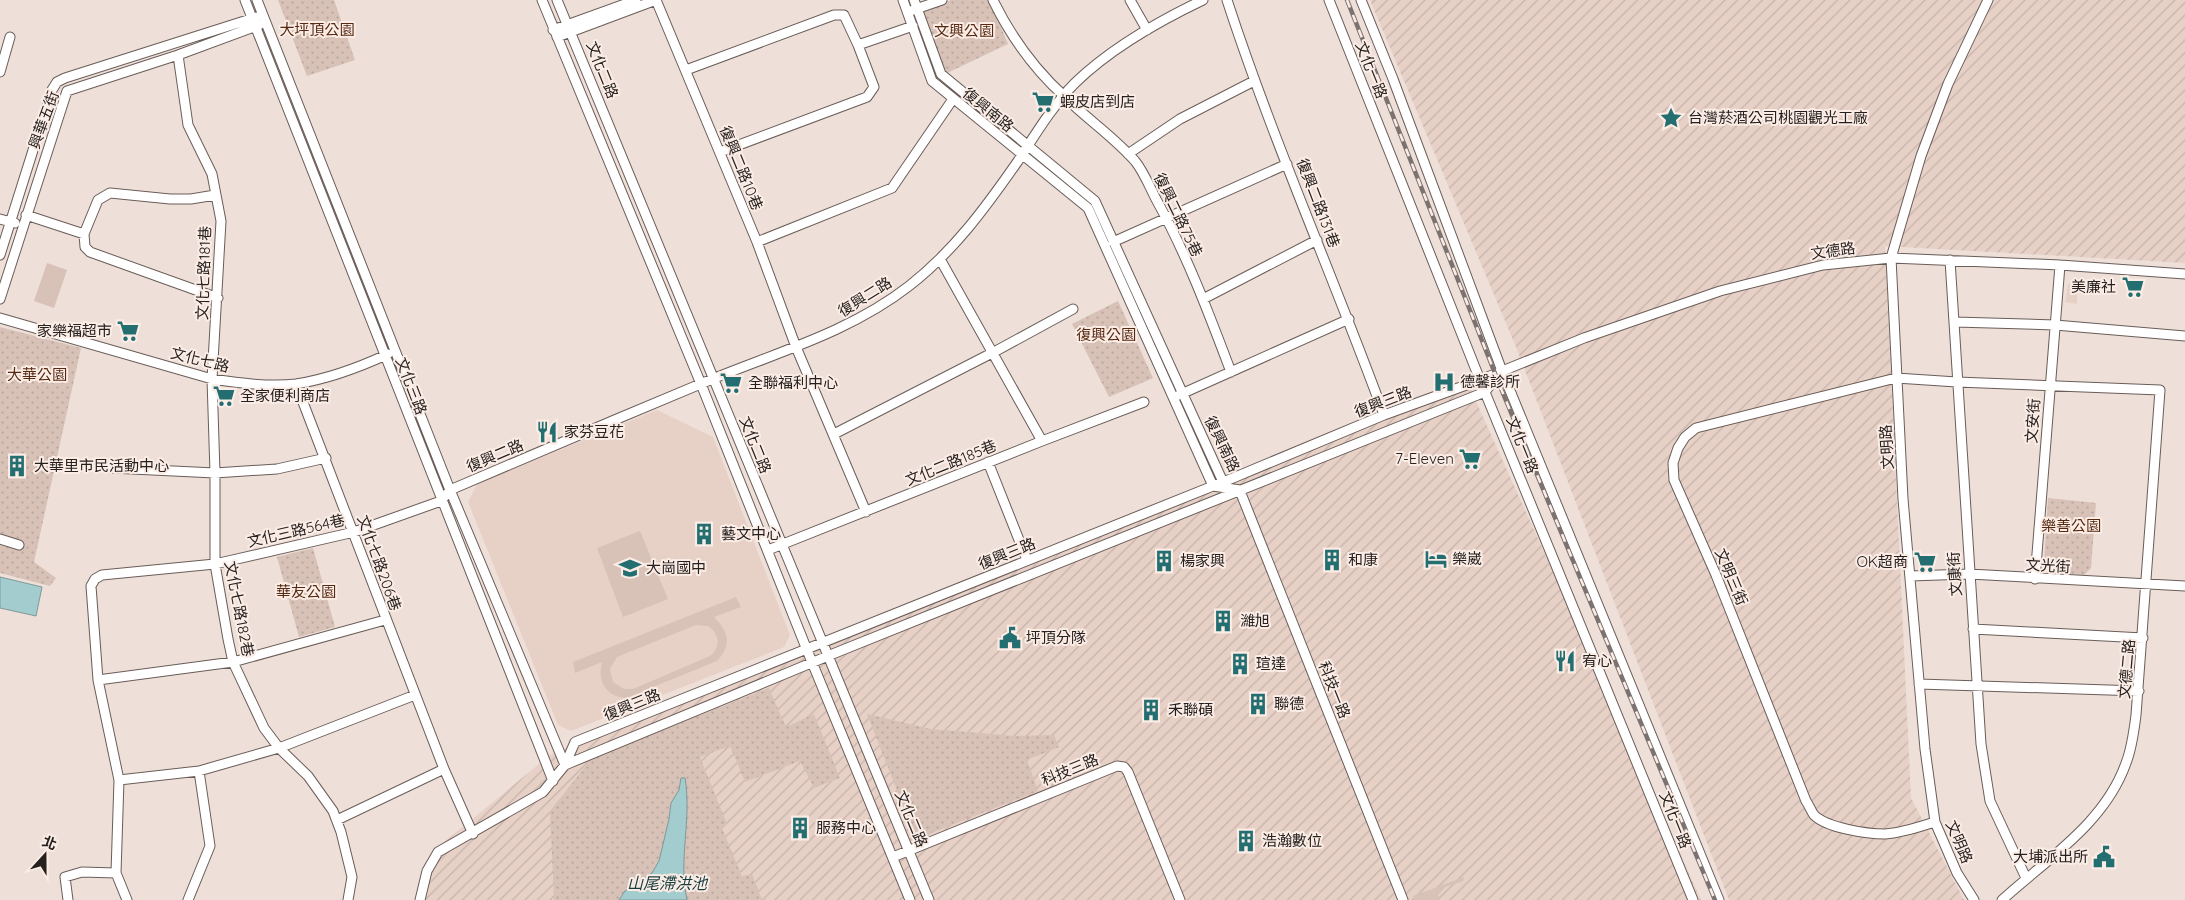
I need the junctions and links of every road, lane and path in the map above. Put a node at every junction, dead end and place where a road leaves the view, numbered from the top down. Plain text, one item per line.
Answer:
1 (245, 0) edge
2 (257, 0) edge
3 (542, 0) edge
4 (558, 0) edge
5 (636, 0) edge
6 (656, 0) edge
7 (903, 0) edge
8 (942, 0) edge
9 (993, 0) edge
10 (1130, 0) edge
11 (1203, 0) edge
12 (1227, 0) edge
13 (1329, 0) edge
14 (1360, 0) edge
15 (1988, 0) edge
16 (916, 4) edge
17 (908, 12) junction
18 (263, 19) junction
19 (253, 23) junction
20 (913, 26) junction
21 (570, 28) junction
22 (1147, 30) junction
23 (555, 34) junction
24 (10, 37) dead end
25 (858, 45) junction
26 (178, 55) junction
27 (686, 70) junction
28 (0, 72) edge
29 (1254, 81) junction
30 (1064, 97) junction
31 (953, 99) junction
32 (1027, 146) junction
33 (720, 152) junction
34 (1128, 154) junction
35 (1022, 155) junction
36 (1288, 164) junction
37 (1054, 168) junction
38 (1048, 176) junction
39 (215, 195) junction
40 (26, 215) junction
41 (0, 218) edge
42 (1166, 218) junction
43 (10, 222) junction
44 (22, 226) junction
45 (3, 230) edge
46 (84, 234) junction
47 (19, 235) junction
48 (1317, 240) junction
49 (757, 242) junction
50 (1113, 242) junction
51 (0, 255) edge
52 (1891, 258) junction
53 (940, 260) junction
54 (1950, 260) junction
55 (2060, 265) junction
56 (2185, 274) edge
57 (218, 298) junction
58 (0, 299) edge
59 (1203, 299) junction
60 (1073, 309) dead end
61 (0, 318) edge
62 (1349, 319) junction
63 (1954, 322) junction
64 (2054, 325) junction
65 (2185, 336) edge
66 (796, 347) junction
67 (395, 351) junction
68 (994, 352) junction
69 (384, 356) junction
70 (1502, 371) junction
71 (1231, 372) junction
72 (1896, 378) junction
73 (212, 379) junction
74 (713, 379) junction
75 (1480, 380) junction
76 (1958, 382) junction
77 (296, 384) junction
78 (701, 384) junction
79 (2050, 386) junction
80 (2160, 390) joint
81 (1485, 392) junction
82 (1183, 393) junction
83 (1172, 398) junction
84 (1144, 402) dead end
85 (1384, 415) junction
86 (834, 434) junction
87 (1042, 441) junction
88 (326, 458) junction
89 (988, 462) junction
90 (111, 468) dead end
91 (215, 473) junction
92 (1222, 482) junction
93 (1213, 486) junction
94 (450, 490) junction
95 (1240, 490) junction
96 (441, 501) junction
97 (866, 512) junction
98 (1112, 526) junction
99 (354, 532) junction
100 (0, 539) edge
101 (1118, 540) junction
102 (20, 545) dead end
103 (782, 545) junction
104 (768, 550) junction
105 (1027, 560) junction
106 (215, 564) junction
107 (1969, 574) junction
108 (1910, 576) junction
109 (2035, 579) junction
110 (2147, 584) junction
111 (2185, 586) edge
112 (385, 620) junction
113 (1973, 629) junction
114 (2143, 638) junction
115 (822, 644) junction
116 (807, 650) junction
117 (827, 656) junction
118 (233, 662) junction
119 (812, 663) junction
120 (98, 680) junction
121 (1919, 684) junction
122 (1976, 685) junction
123 (2138, 691) junction
124 (416, 695) junction
125 (279, 748) junction
126 (565, 765) junction
127 (444, 769) junction
128 (199, 771) junction
129 (118, 780) junction
130 (553, 781) junction
131 (337, 820) junction
132 (1935, 822) junction
133 (473, 834) junction
134 (909, 850) junction
135 (893, 857) junction
136 (116, 874) junction
137 (2026, 878) junction
138 (68, 900) edge
139 (127, 900) edge
140 (188, 900) edge
141 (348, 900) edge
142 (420, 900) edge
143 (910, 900) edge
144 (929, 900) edge
145 (1180, 900) edge
146 (1403, 900) edge
147 (1693, 900) edge
148 (1719, 900) edge
149 (1974, 900) edge
150 (2002, 900) edge

1 - 19 street, 文化三路
2 - 18 street, 文化三路
3 - 23 street, 文化二路
4 - 21 street, 文化二路
5 - 21 street
6 - 21 street
6 - 27 street, 復興二路10巷
7 - 17 street, 復興南路
8 - 16 street
9 - 30 street, 復興二路75巷
10 - 22 street
11 - 22 street, 復興二路
12 - 29 street, 復興二路131巷
13 - 75 street, 文化一路
14 - 70 street, 文化一路
15 - 52 street, 文明路
16 - 17 street
16 - 32 street, 復興南路
17 - 20 street, 復興南路
18 - 19 street, 興華五街
18 - 67 street, 文化三路
19 - 26 street, 興華五街
19 - 43 street, 興華五街
19 - 69 street, 文化三路
20 - 25 street
20 - 31 street, 復興南路
21 - 23 street
21 - 74 street, 文化二路
22 - 30 street, 復興二路
23 - 78 street, 文化二路
24 - 28 street
25 - 27 street
25 - 33 street
26 - 39 street, 文化七路181巷
26 - 40 street, 興華五街
27 - 33 street, 復興二路10巷
29 - 34 street
29 - 36 street, 復興二路131巷
30 - 32 street, 復興二路
30 - 34 street, 復興二路75巷
31 - 35 street, 復興南路
31 - 49 street
32 - 35 street, 復興二路
32 - 37 street, 復興南路
33 - 49 street, 復興二路10巷
34 - 42 street, 復興二路75巷
35 - 38 street, 復興南路
35 - 53 street, 復興二路
36 - 42 street
36 - 48 street, 復興二路131巷
37 - 38 street
37 - 50 street, 復興南路
38 - 83 street, 復興南路
39 - 46 street
39 - 57 street, 文化七路181巷
40 - 44 street, 興華五街
40 - 46 street
41 - 43 street
42 - 50 street
42 - 59 street, 復興二路75巷
43 - 44 street
43 - 45 street, 興華五街
44 - 47 street, 興華五街
45 - 47 street
45 - 51 street, 興華五街
46 - 57 street
47 - 58 street, 興華五街
48 - 59 street
48 - 62 street, 復興二路131巷
49 - 66 street, 復興二路10巷
50 - 82 street, 復興南路
52 - 54 street, 文德路
52 - 70 street, 文德路
52 - 72 street, 文明路
53 - 66 street, 復興二路
53 - 68 street
54 - 55 street, 文德路
54 - 63 street, 文康街
55 - 56 street, 文德路
55 - 64 street, 文安街
57 - 73 street, 文化七路181巷
59 - 71 street, 復興二路75巷
60 - 68 street
61 - 73 street, 文化七路
62 - 71 street
62 - 85 street, 復興二路131巷
63 - 64 street
63 - 76 street, 文康街
64 - 65 street
64 - 79 street, 文安街
66 - 74 street, 復興二路
66 - 86 street, 復興二路10巷
67 - 69 street, 文化七路
67 - 94 street, 文化三路
68 - 86 street
68 - 87 street
69 - 77 street, 文化七路
69 - 96 street, 文化三路
70 - 75 street, 復興三路
70 - 81 street, 復興三路
70 - 148 street, 文化一路
71 - 82 street
72 - 76 street, 文明三街
72 - 108 street, 文明路
72 - 132 street, 文明三街
73 - 77 street, 文化七路
73 - 91 street, 文化七路182巷
74 - 78 street, 復興二路
74 - 103 street, 文化二路
75 - 81 street, 文化一路
75 - 85 street, 復興三路
76 - 79 street, 文明三街
76 - 107 street, 文康街
77 - 88 street, 文化七路206巷
78 - 94 street, 復興二路
78 - 104 street, 文化二路
79 - 80 street, 文明三街
79 - 109 street, 文安街
80 - 110 street, 文德二路
81 - 95 street, 復興三路
81 - 147 street, 文化一路
82 - 83 street
82 - 92 street, 復興南路
83 - 93 street, 復興南路
84 - 87 street, 文化二路185巷
85 - 92 street, 復興三路
86 - 97 street, 復興二路10巷
87 - 89 street, 文化二路185巷
88 - 91 street
88 - 99 street, 文化七路206巷
89 - 97 street, 文化二路185巷
89 - 105 street
90 - 91 street
91 - 106 street, 文化七路182巷
92 - 93 street, 復興三路
92 - 95 street, 復興南路
93 - 95 street, 復興南路
93 - 98 street, 復興三路
94 - 96 street
94 - 126 street, 文化三路
95 - 101 street, 復興三路
95 - 146 street, 科技一路
96 - 99 street, 文化三路564巷
96 - 130 street, 文化三路
97 - 103 street, 文化二路185巷
98 - 101 street
98 - 105 street, 復興三路
99 - 106 street, 文化三路564巷
99 - 112 street, 文化七路206巷
100 - 102 street
101 - 117 street, 復興三路
103 - 104 street, 文化二路185巷
103 - 115 street, 文化二路
104 - 116 street, 文化二路
105 - 115 street, 復興三路
106 - 118 street, 文化七路182巷
106 - 120 street, 文化三路564巷
107 - 108 street, 文光街
107 - 109 street, 文光街
107 - 113 street, 文康街
108 - 121 street, 文明路
109 - 110 street, 文光街
110 - 111 street, 文光街
110 - 114 street, 文德二路
112 - 118 street
112 - 124 street, 文化七路206巷
113 - 114 street
113 - 122 street, 文康街
114 - 123 street, 文德二路
115 - 116 street, 復興三路
115 - 117 street, 文化二路
116 - 119 street, 文化二路
116 - 126 street, 復興三路
117 - 119 street, 復興三路
117 - 134 street, 文化二路
118 - 120 street
118 - 125 street, 文化七路182巷
119 - 126 street, 復興三路
119 - 135 street, 文化二路
120 - 129 street
121 - 122 street
121 - 132 street, 文明路
122 - 123 street
122 - 137 street, 文康街
123 - 137 street, 文德二路
124 - 125 street
124 - 127 street, 文化七路206巷
125 - 128 street
125 - 131 street, 文化七路182巷
126 - 130 street, 復興三路
127 - 131 street
127 - 133 street, 文化七路206巷
128 - 129 street
128 - 140 street
129 - 136 street
130 - 133 street, 復興三路
131 - 141 street, 文化七路182巷
132 - 149 street, 文明路
133 - 142 street, 復興三路
134 - 135 street, 科技三路
134 - 144 street, 文化二路
134 - 145 street, 科技三路
135 - 143 street, 文化二路
136 - 138 street
136 - 139 street
137 - 150 street, 文德二路

